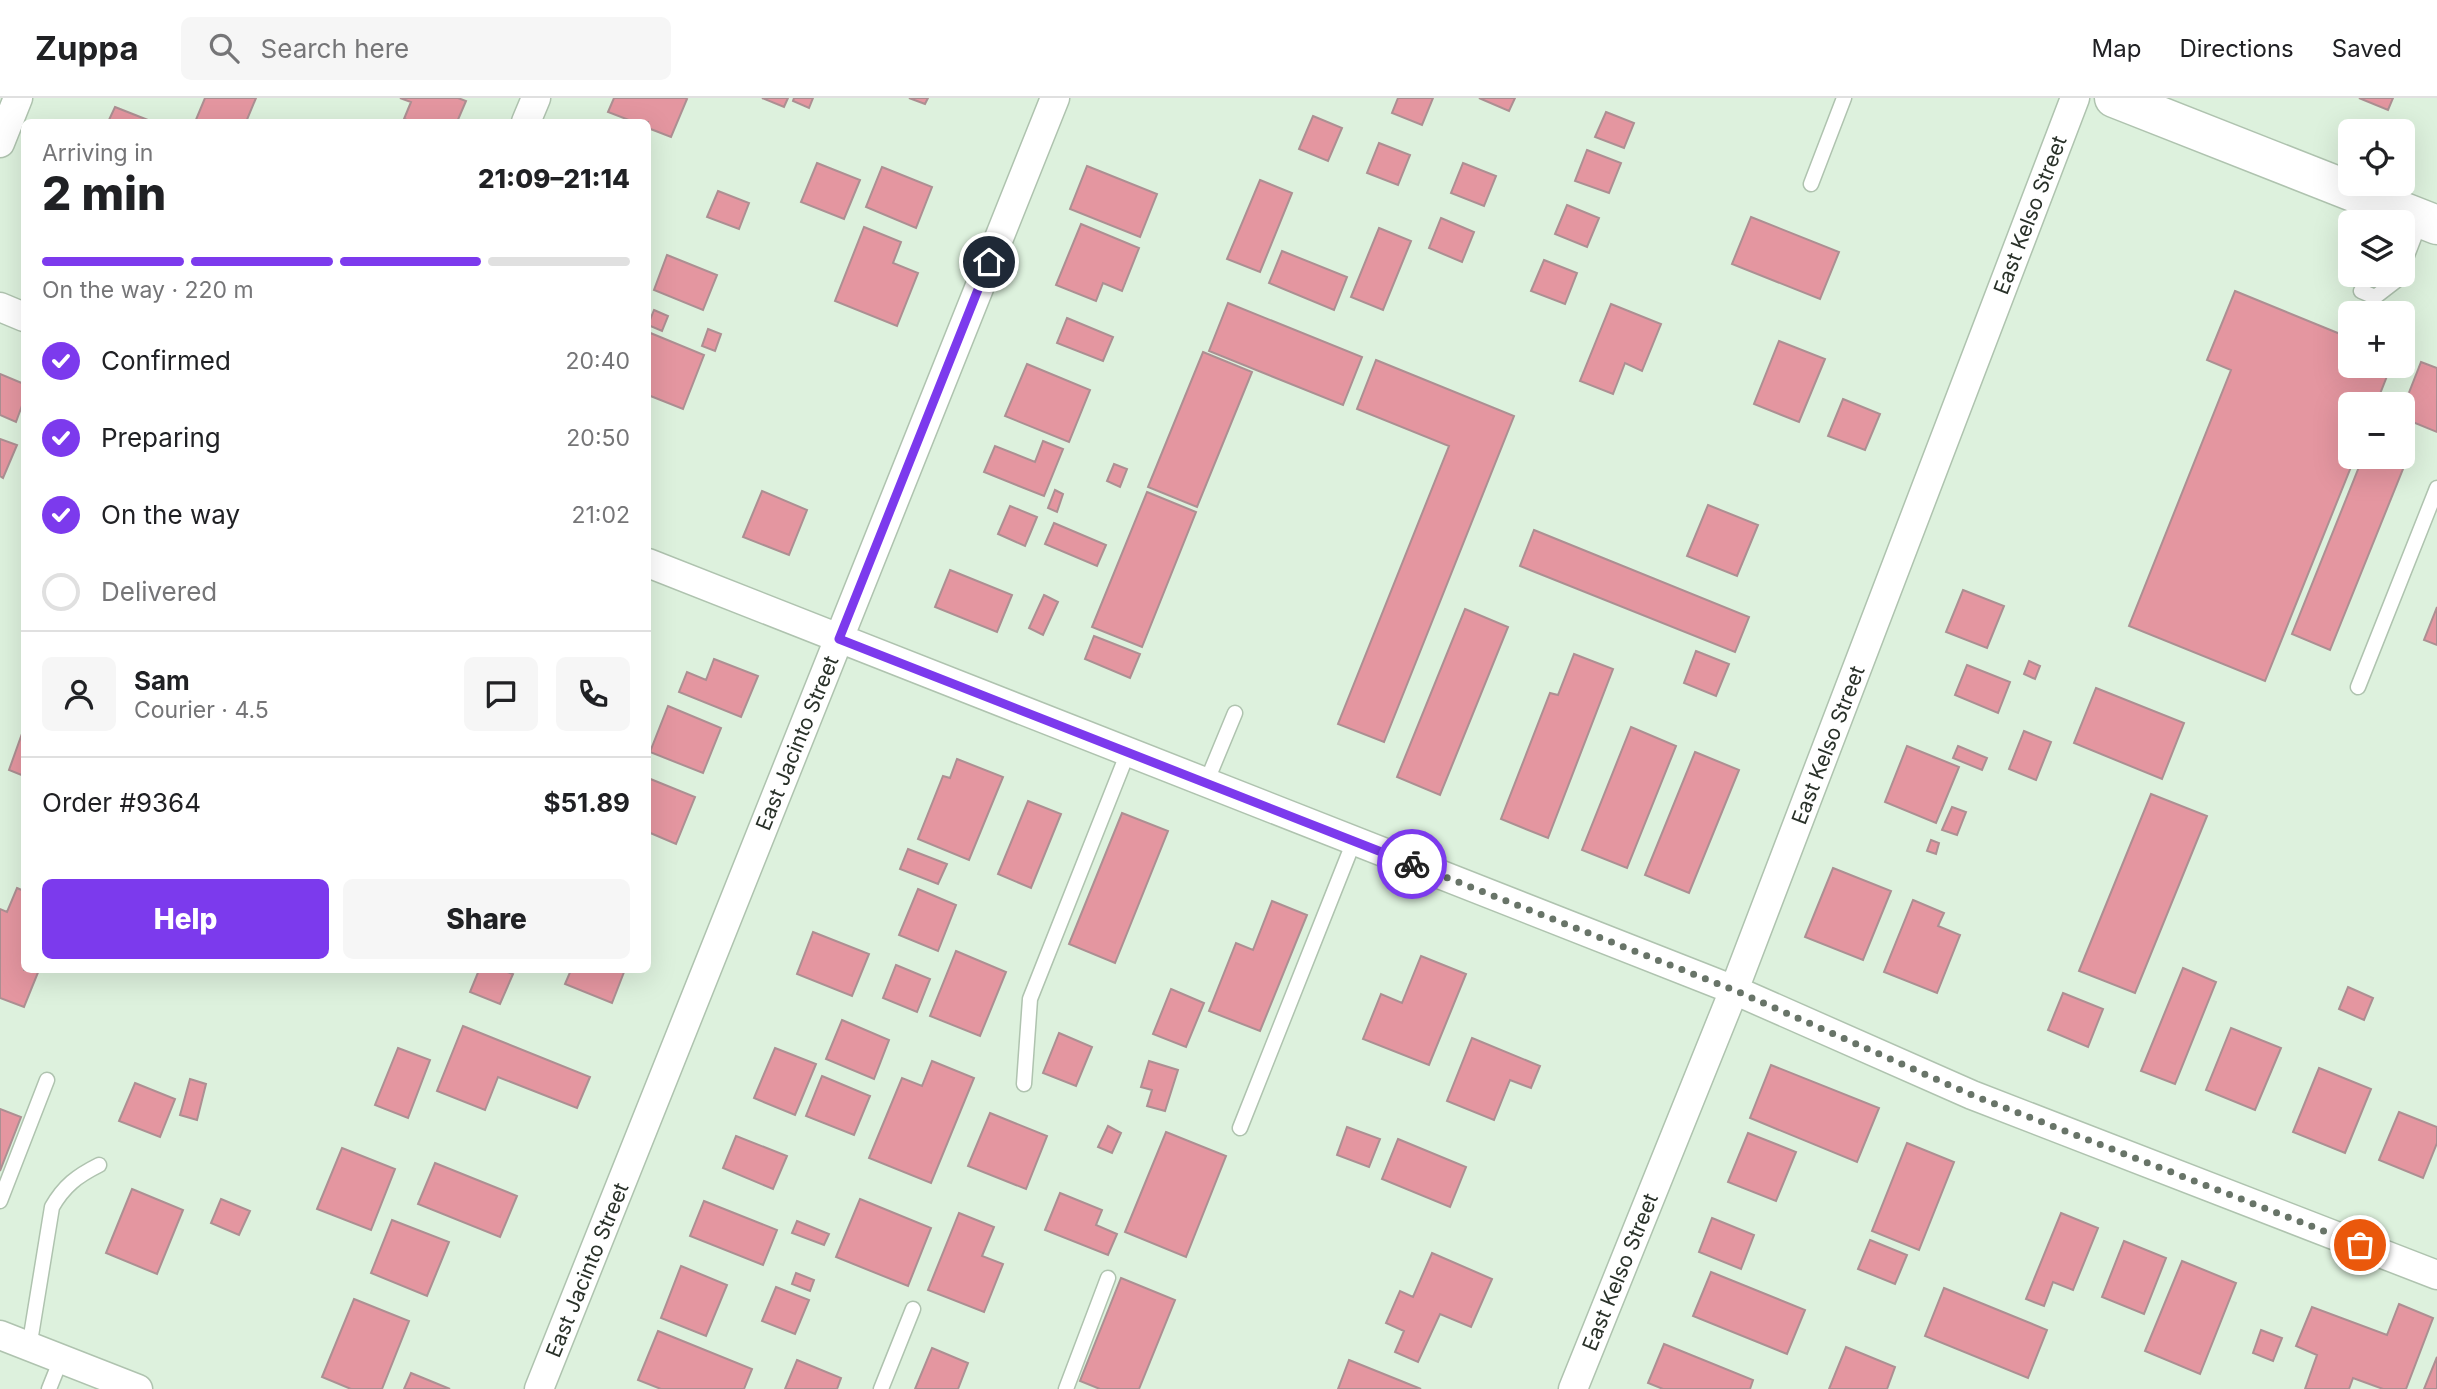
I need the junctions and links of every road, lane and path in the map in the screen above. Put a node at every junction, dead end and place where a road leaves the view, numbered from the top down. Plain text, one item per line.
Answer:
1 (18, 98) edge
2 (536, 98) edge
3 (1055, 98) edge
4 (1844, 98) edge
5 (2075, 98) edge
6 (2114, 98) edge
7 (527, 119) edge
8 (0, 143) edge
9 (1811, 184) dead end
10 (2429, 222) edge
11 (2415, 246) edge
12 (2388, 287) edge
13 (2361, 291) dead end
14 (0, 307) edge
15 (21, 316) edge
16 (2437, 488) edge
17 (651, 564) edge
18 (839, 639) junction
19 (2358, 687) dead end
20 (1235, 713) dead end
21 (1128, 752) junction
22 (1206, 783) junction
23 (1354, 841) junction
24 (1734, 990) junction
25 (47, 1080) dead end
26 (1024, 1084) dead end
27 (1240, 1128) dead end
28 (99, 1165) dead end
29 (0, 1201) edge
30 (2437, 1275) edge
31 (1108, 1278) dead end
32 (913, 1309) dead end
33 (0, 1335) edge
34 (29, 1348) junction
35 (61, 1360) junction
36 (49, 1389) edge
37 (138, 1389) edge
38 (539, 1389) edge
39 (881, 1389) edge
40 (1066, 1389) edge
41 (1573, 1389) edge

1 - 8 street
2 - 7 street
3 - 18 street, East Jacinto Street
4 - 9 lane
5 - 24 street, East Kelso Street
6 - 10 main road
10 - 11 lane
12 - 13 lane
14 - 15 street
16 - 19 lane
17 - 18 street
18 - 21 street
18 - 38 street, East Jacinto Street
20 - 22 lane
21 - 22 street
21 - 26 lane
22 - 23 street
23 - 24 street
23 - 27 lane
24 - 30 street
24 - 41 street, East Kelso Street
25 - 29 lane
28 - 34 lane
31 - 40 lane
32 - 39 lane
33 - 34 street
34 - 35 street
35 - 36 lane
35 - 37 street

